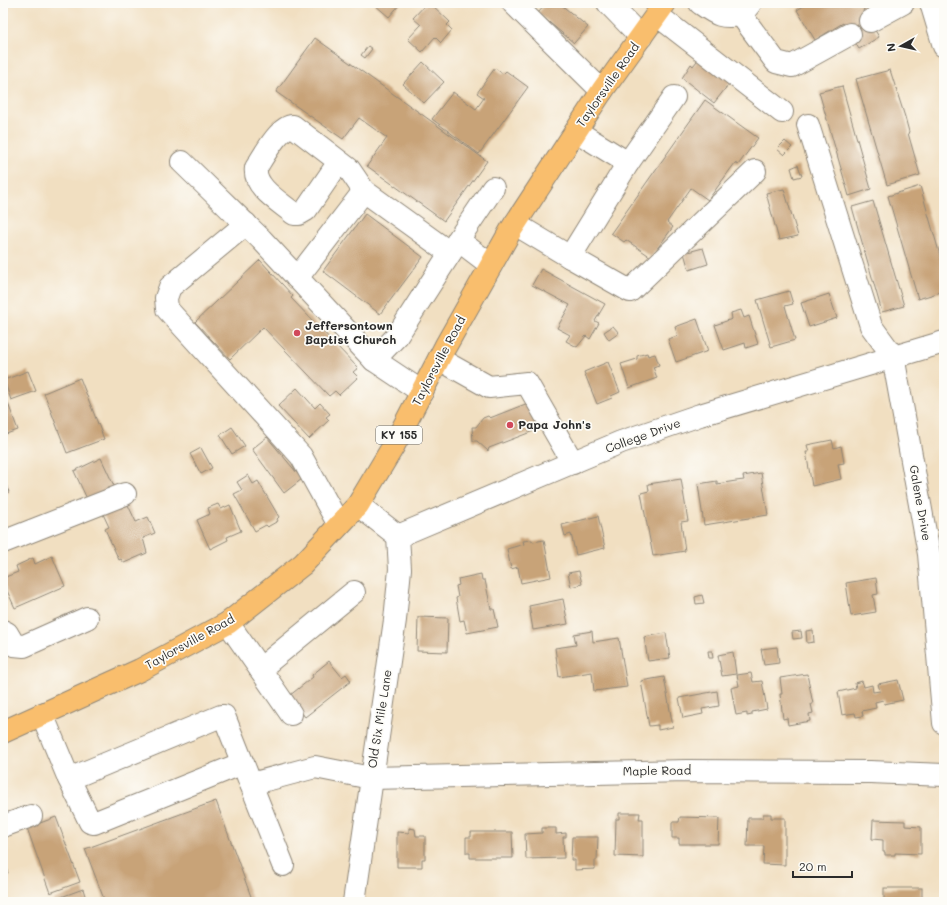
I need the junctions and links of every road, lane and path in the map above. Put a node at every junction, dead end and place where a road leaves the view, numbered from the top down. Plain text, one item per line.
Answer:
1 (608, 3) edge
2 (700, 3) edge
3 (904, 3) edge
4 (931, 3) edge
5 (520, 5) edge
6 (661, 9) edge
7 (746, 9) edge
8 (870, 21) dead end
9 (850, 34) dead end
10 (641, 37) junction
11 (944, 46) edge
12 (602, 91) junction
13 (674, 97) dead end
14 (782, 112) dead end
15 (808, 125) dead end
16 (576, 131) junction
17 (182, 162) dead end
18 (339, 162) dead end
19 (628, 163) junction
20 (755, 170) dead end
21 (493, 188) dead end
22 (364, 191) junction
23 (246, 224) junction
24 (515, 224) junction
25 (454, 247) junction
26 (570, 257) junction
27 (491, 265) junction
28 (297, 278) junction
29 (944, 342) edge
30 (893, 356) junction
31 (439, 359) junction
32 (374, 360) junction
33 (422, 392) junction
34 (573, 462) junction
35 (125, 494) dead end
36 (358, 505) junction
37 (339, 525) junction
38 (398, 536) junction
39 (3, 542) edge
40 (937, 570) edge
41 (354, 592) dead end
42 (87, 618) dead end
43 (228, 623) junction
44 (3, 631) edge
45 (260, 669) junction
46 (42, 714) junction
47 (291, 714) dead end
48 (944, 723) edge
49 (4, 729) edge
50 (243, 763) junction
51 (944, 775) edge
52 (370, 778) junction
53 (69, 779) junction
54 (251, 784) junction
55 (31, 816) dead end
56 (3, 826) edge
57 (283, 865) dead end
58 (354, 902) edge

1 - 10 street
2 - 7 street
3 - 8 street
4 - 11 street
5 - 12 street
6 - 10 main road, Taylorsville Road / KY 155
6 - 14 street
7 - 9 street
10 - 12 main road, Taylorsville Road / KY 155
12 - 16 main road, Taylorsville Road / KY 155
13 - 19 street
15 - 30 street
16 - 19 street
16 - 24 main road, Taylorsville Road / KY 155
17 - 23 street
18 - 22 street
19 - 26 street
20 - 26 street
21 - 25 street
22 - 25 street
22 - 28 street
23 - 28 street
23 - 37 street
24 - 26 street
24 - 27 main road, Taylorsville Road / KY 155
25 - 27 street
25 - 32 street
27 - 31 main road, Taylorsville Road / KY 155
28 - 32 street
29 - 30 street, College Drive
30 - 34 street, College Drive
30 - 40 street, Galene Drive
31 - 33 main road, Taylorsville Road / KY 155
31 - 34 street
32 - 33 street
33 - 36 main road, Taylorsville Road / KY 155
34 - 38 street, College Drive
35 - 39 street
36 - 37 main road, Taylorsville Road / KY 155
36 - 38 street
37 - 43 main road, Taylorsville Road / KY 155
38 - 52 street, Old Six Mile Lane
40 - 48 street, Galene Drive
41 - 45 street
42 - 44 street
43 - 45 street
43 - 46 main road, Taylorsville Road / KY 155
45 - 47 street
46 - 49 main road, Taylorsville Road / KY 155
46 - 53 street
50 - 53 street
50 - 53 street
50 - 54 street
51 - 52 street, Maple Road
52 - 54 street, Maple Road
52 - 58 street, Old Six Mile Lane
54 - 57 street
55 - 56 street

